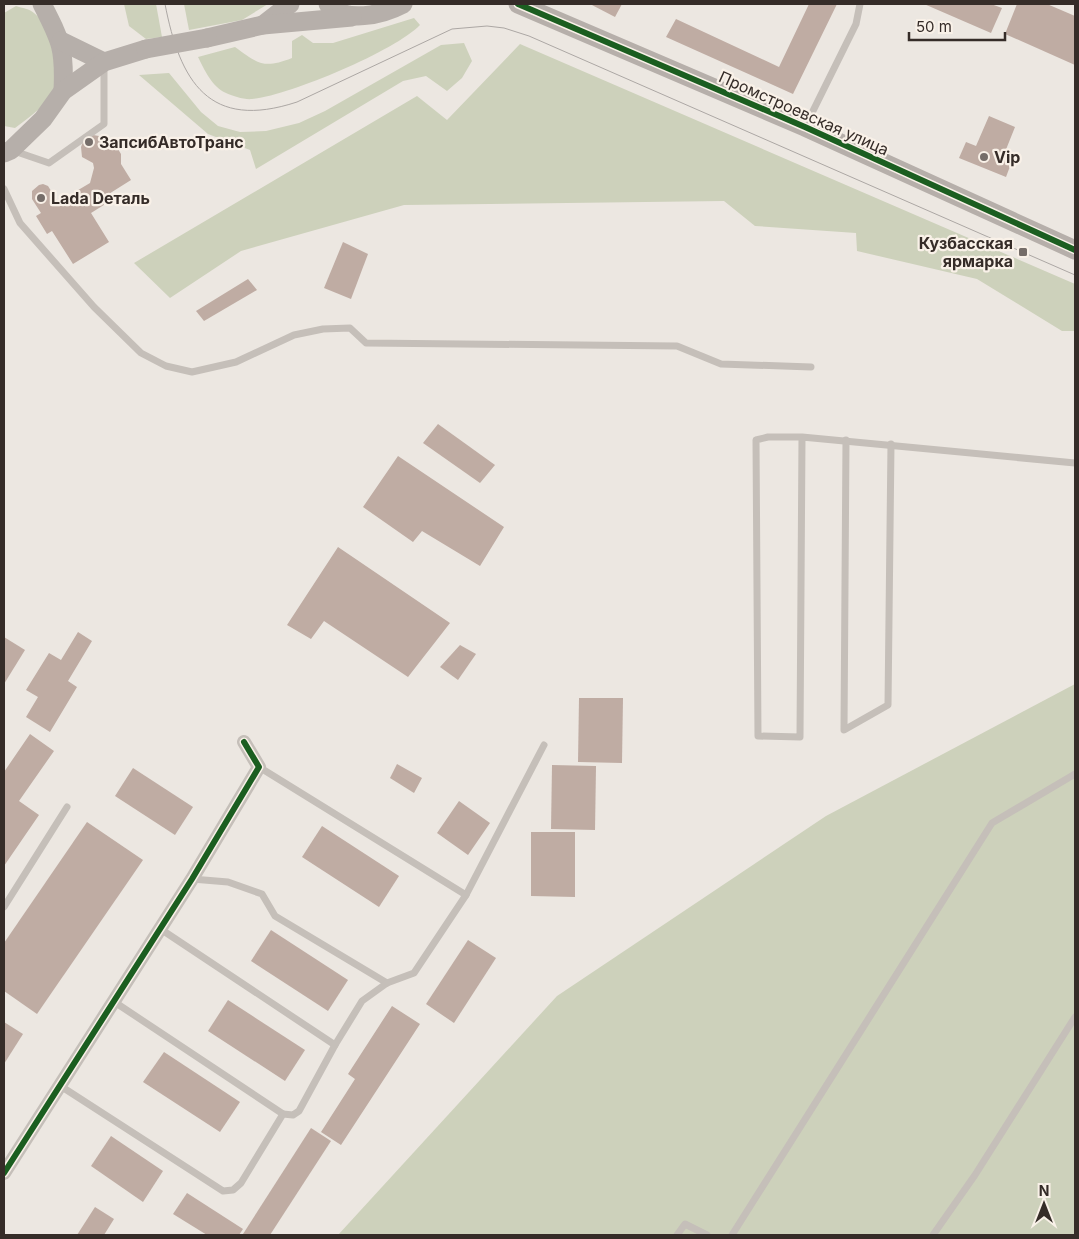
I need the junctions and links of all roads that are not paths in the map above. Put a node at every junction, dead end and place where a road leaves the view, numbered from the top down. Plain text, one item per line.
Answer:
1 (42, 4) edge
2 (290, 4) edge
3 (328, 4) edge
4 (419, 4) edge
5 (860, 4) edge
6 (521, 5) edge
7 (398, 6) edge
8 (352, 16) junction
9 (263, 25) junction
10 (60, 41) junction
11 (104, 62) junction
12 (63, 91) junction
13 (805, 127) junction
14 (7, 152) edge
15 (4, 189) edge
16 (1075, 250) edge
17 (810, 367) dead end
18 (802, 437) junction
19 (846, 440) junction
20 (891, 444) junction
21 (1075, 463) edge
22 (244, 742) dead end
23 (544, 745) dead end
24 (259, 767) junction
25 (1075, 774) edge
26 (67, 807) dead end
27 (192, 879) junction
28 (466, 895) junction
29 (4, 907) edge
30 (159, 928) junction
31 (387, 983) junction
32 (113, 1001) junction
33 (1075, 1017) edge
34 (335, 1045) junction
35 (58, 1085) junction
36 (283, 1114) junction
37 (4, 1173) edge
38 (677, 1235) edge
39 (707, 1235) edge
40 (732, 1235) edge
41 (934, 1235) edge

1 - 10 main road
2 - 9 main road
3 - 8 main road
4 - 7 main road
5 - 13 lane
6 - 13 main road, Промстроевская улица
7 - 8 main road
8 - 9 main road
9 - 11 main road, bridge
10 - 11 main road
10 - 12 main road
11 - 12 main road
11 - 14 lane
12 - 14 main road
13 - 16 main road, Промстроевская улица
15 - 17 lane
18 - 18 lane
18 - 19 lane
19 - 20 lane
19 - 20 lane
20 - 21 lane
22 - 24 street
23 - 28 lane
24 - 27 street
24 - 28 lane
25 - 40 lane
26 - 29 lane
27 - 30 street
27 - 31 lane
28 - 31 lane
30 - 32 street
30 - 34 lane
31 - 34 lane
32 - 35 street
32 - 36 lane
33 - 41 lane
34 - 36 lane
35 - 36 lane
35 - 37 street
38 - 39 lane

